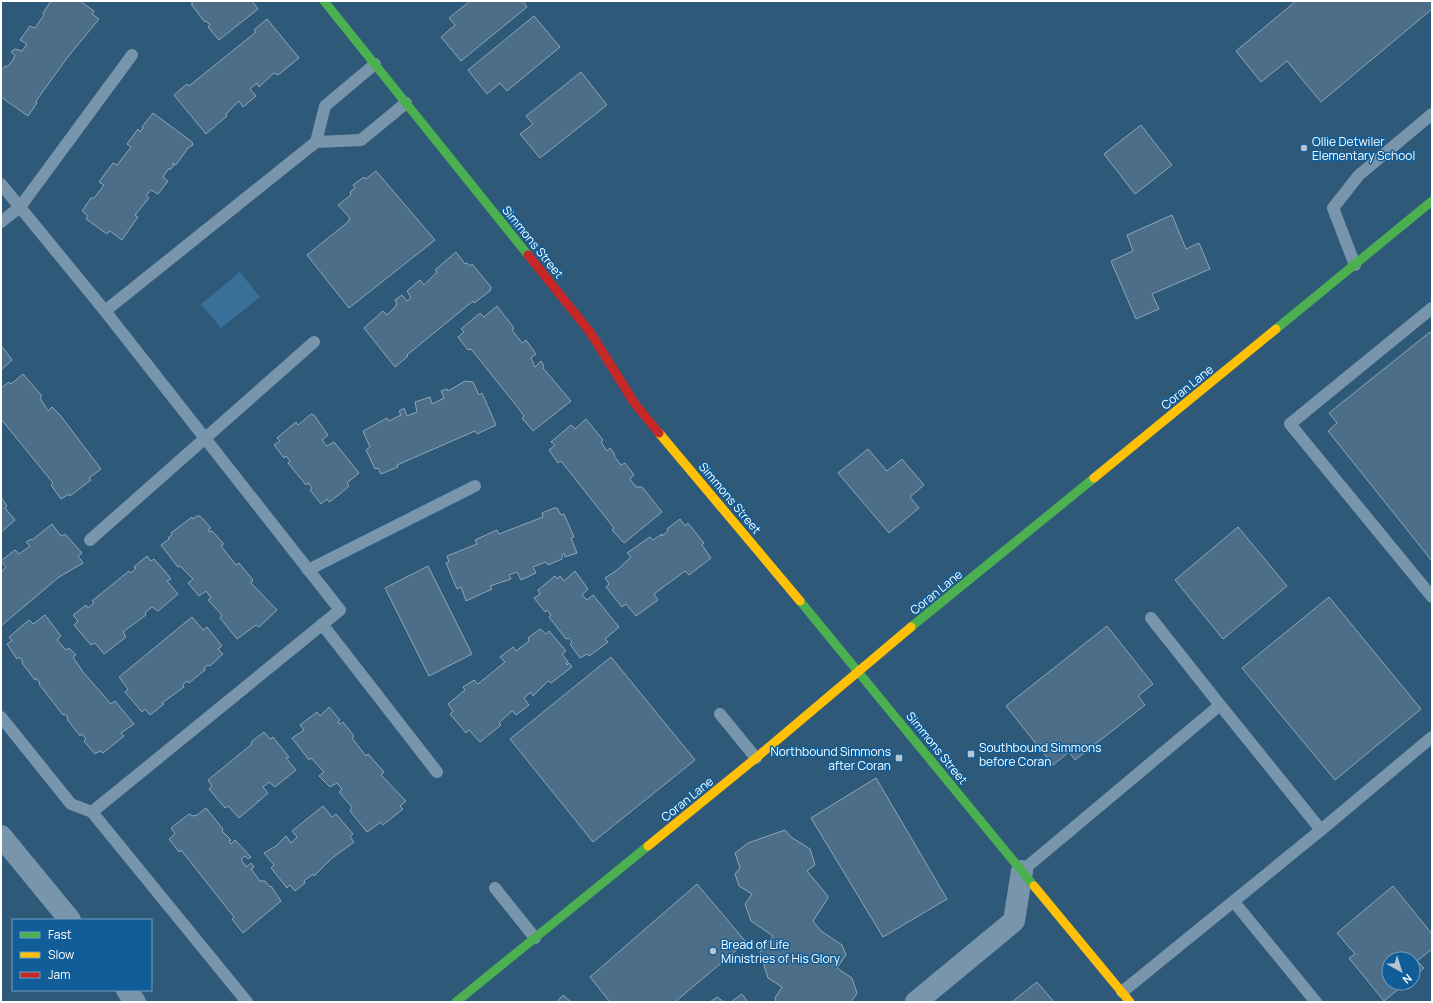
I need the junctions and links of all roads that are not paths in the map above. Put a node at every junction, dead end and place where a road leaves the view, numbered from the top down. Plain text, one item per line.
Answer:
1 (324, 1) edge
2 (132, 54) dead end
3 (375, 64) junction
4 (406, 104) junction
5 (1432, 114) edge
6 (316, 142) junction
7 (1, 184) edge
8 (1432, 201) edge
9 (20, 207) junction
10 (1, 222) edge
11 (1355, 264) junction
12 (1432, 308) edge
13 (105, 311) junction
14 (314, 342) dead end
15 (204, 439) junction
16 (475, 486) dead end
17 (90, 540) dead end
18 (308, 570) junction
19 (1432, 597) edge
20 (1151, 618) dead end
21 (322, 624) junction
22 (858, 671) junction
23 (1220, 705) junction
24 (720, 714) dead end
25 (1, 717) edge
26 (1432, 737) edge
27 (756, 758) junction
28 (437, 772) dead end
29 (92, 812) junction
30 (1322, 830) junction
31 (1, 836) edge
32 (1022, 871) junction
33 (495, 888) dead end
34 (1234, 902) junction
35 (69, 919) edge
36 (535, 938) junction
37 (128, 991) edge
38 (1122, 992) junction
39 (136, 1002) edge
40 (247, 1002) edge
41 (456, 1002) edge
42 (916, 1002) edge
43 (1130, 1002) edge
44 (1316, 1002) edge

1 - 3 main road, Simmons Street
2 - 9 lane
3 - 4 main road, Simmons Street
3 - 6 lane
4 - 6 lane
4 - 22 main road, Simmons Street
5 - 11 lane
6 - 13 lane
7 - 9 lane
8 - 11 main road, Coran Lane
9 - 10 lane
9 - 13 lane
11 - 22 main road, Coran Lane
12 - 19 lane
13 - 15 lane
14 - 15 lane
15 - 17 lane
15 - 18 lane
16 - 18 lane
18 - 21 lane
20 - 23 lane
21 - 28 lane
21 - 29 lane
22 - 27 main road, Coran Lane
22 - 32 main road, Simmons Street
23 - 30 lane
23 - 32 lane
24 - 27 lane
25 - 29 lane
26 - 30 lane
27 - 36 main road, Coran Lane
29 - 40 lane
30 - 34 lane
31 - 35 street
32 - 38 main road, Simmons Street
32 - 42 street
33 - 36 lane
34 - 38 lane
34 - 44 lane
36 - 41 main road, Coran Lane
37 - 39 street
38 - 43 main road, Simmons Street

